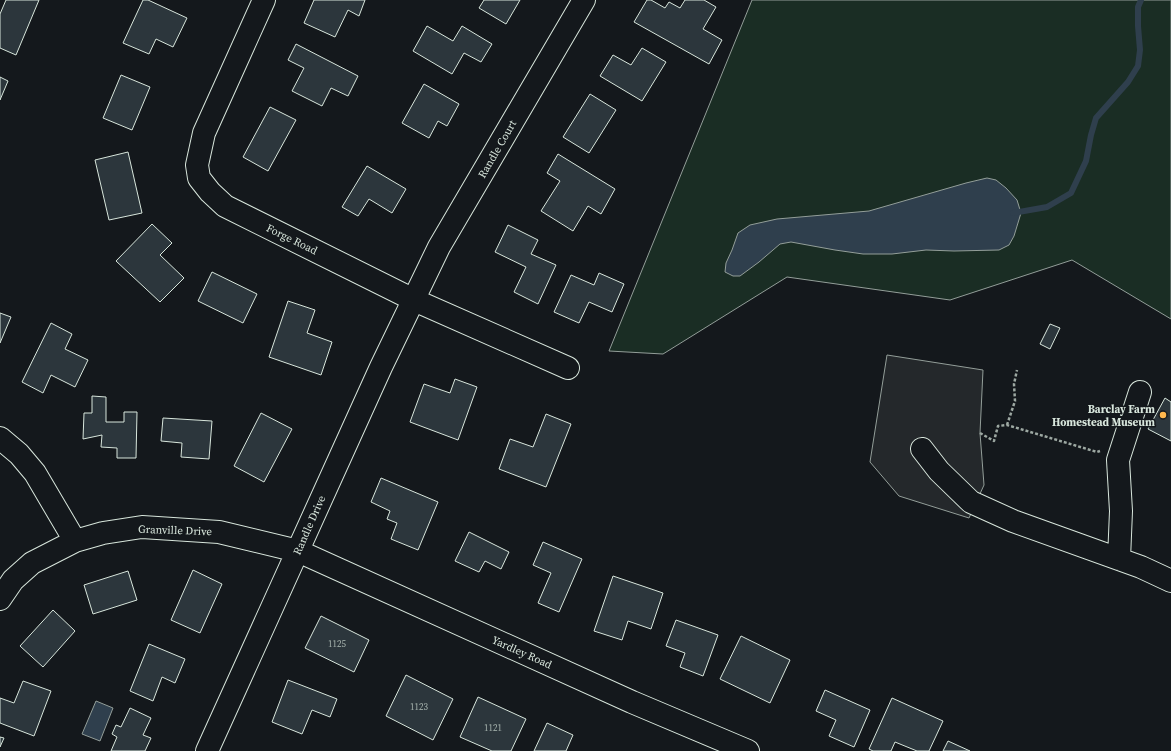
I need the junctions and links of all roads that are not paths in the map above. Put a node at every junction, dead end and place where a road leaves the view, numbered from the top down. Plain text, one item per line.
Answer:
1 (264, 0) edge
2 (584, 0) edge
3 (414, 300) junction
4 (568, 368) dead end
5 (1140, 392) dead end
6 (0, 438) edge
7 (922, 449) dead end
8 (75, 541) junction
9 (298, 551) junction
10 (1119, 559) junction
11 (1171, 581) edge
12 (0, 599) edge
13 (207, 751) edge
14 (748, 751) edge

1 - 3 street, Forge Road
2 - 3 street, Randle Court
3 - 4 street, Forge Road
3 - 9 street, Randle Drive
5 - 10 street
6 - 8 street
7 - 10 street
8 - 9 street, Granville Drive
8 - 12 street, Granville Drive
9 - 13 street, Randle Drive
9 - 14 street, Yardley Road
10 - 11 street

